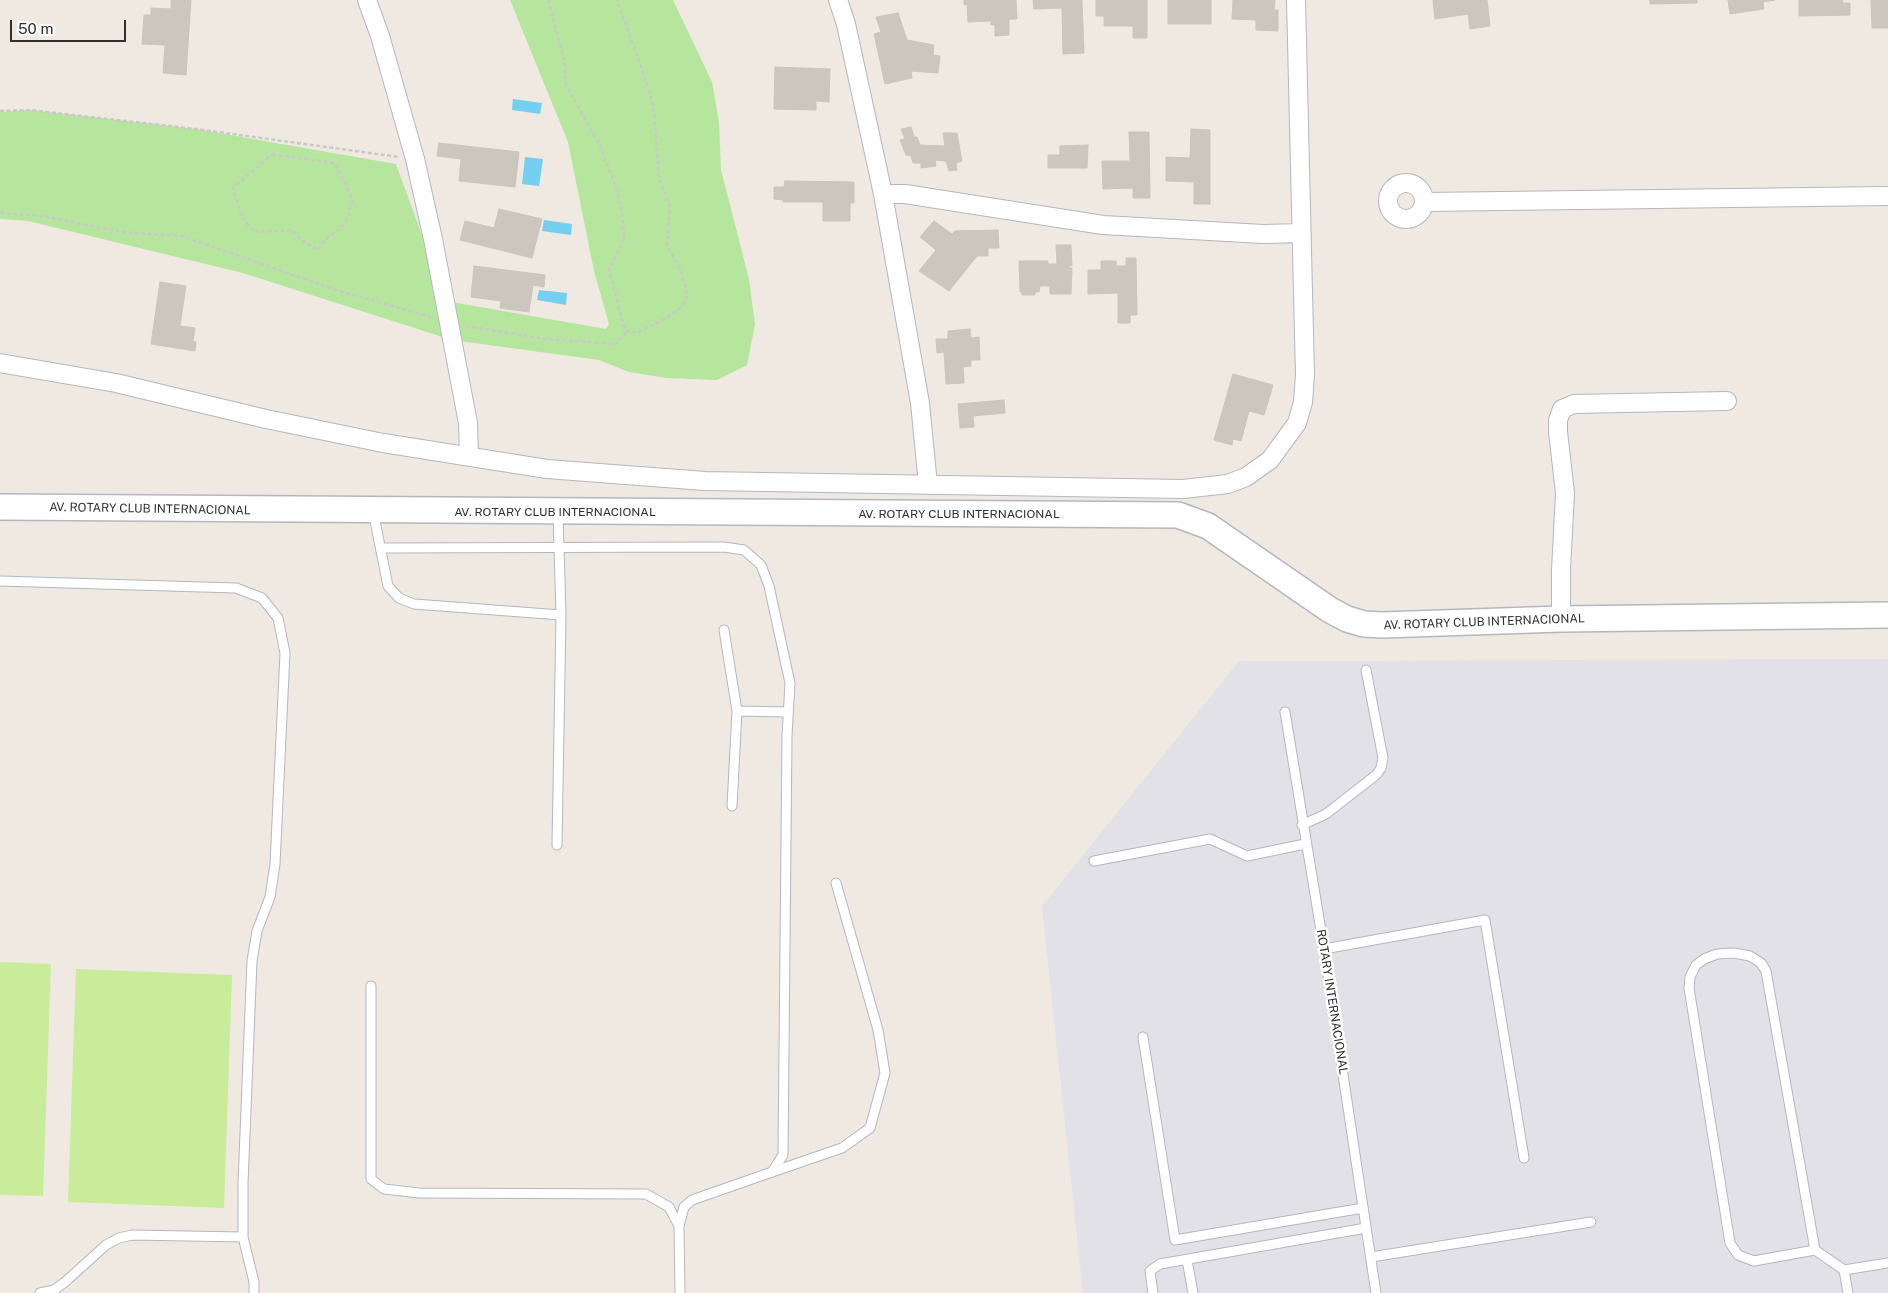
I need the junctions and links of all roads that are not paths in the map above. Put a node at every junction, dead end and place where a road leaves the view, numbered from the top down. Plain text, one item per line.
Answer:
1 (367, 0) edge
2 (838, 0) edge
3 (1296, 0) edge
4 (883, 194) junction
5 (1888, 196) edge
6 (1424, 202) dead end
7 (1302, 233) junction
8 (0, 364) edge
9 (1727, 401) dead end
10 (469, 457) junction
11 (928, 485) junction
12 (0, 507) edge
13 (373, 511) junction
14 (558, 512) junction
15 (381, 548) junction
16 (561, 548) junction
17 (0, 581) edge
18 (561, 615) junction
19 (1888, 615) edge
20 (1561, 619) junction
21 (724, 630) dead end
22 (1366, 670) dead end
23 (738, 712) junction
24 (788, 712) junction
25 (1284, 712) dead end
26 (732, 806) dead end
27 (1302, 825) junction
28 (1306, 844) junction
29 (557, 845) dead end
30 (1094, 861) dead end
31 (836, 883) dead end
32 (1324, 949) junction
33 (371, 986) dead end
34 (1143, 1037) dead end
35 (1524, 1158) dead end
36 (772, 1172) junction
37 (1363, 1208) junction
38 (1591, 1222) dead end
39 (679, 1226) junction
40 (1366, 1228) junction
41 (243, 1237) junction
42 (1815, 1250) junction
43 (1371, 1257) junction
44 (1187, 1260) junction
45 (1888, 1263) edge
46 (1844, 1270) junction
47 (40, 1293) edge
48 (254, 1293) edge
49 (680, 1293) edge
50 (1153, 1293) edge
51 (1193, 1293) edge
52 (1376, 1293) edge
53 (1848, 1293) edge

1 - 10 street
2 - 4 street
3 - 7 street
4 - 7 street
4 - 11 street
5 - 6 street
7 - 11 street
8 - 10 street
9 - 20 street
10 - 11 street
12 - 13 main road, AV. ROTARY CLUB INTERNACIONAL
13 - 14 main road, AV. ROTARY CLUB INTERNACIONAL
13 - 15 lane
14 - 16 lane
14 - 20 main road, AV. ROTARY CLUB INTERNACIONAL
15 - 16 lane
15 - 18 lane
16 - 18 lane
16 - 24 lane
17 - 41 lane
18 - 29 lane
19 - 20 main road, AV. ROTARY CLUB INTERNACIONAL
21 - 23 lane
22 - 27 lane
23 - 24 lane
23 - 26 lane
24 - 36 lane
25 - 27 lane, ROTARY INTERNACIONAL
27 - 28 lane, ROTARY INTERNACIONAL
28 - 30 lane
28 - 32 lane, ROTARY INTERNACIONAL
31 - 36 lane
32 - 35 lane
32 - 37 lane, ROTARY INTERNACIONAL
33 - 39 lane
34 - 37 lane
36 - 39 lane
37 - 40 lane, ROTARY INTERNACIONAL
38 - 43 lane
39 - 49 lane
40 - 43 lane, ROTARY INTERNACIONAL
40 - 44 lane
41 - 47 lane
41 - 48 lane
42 - 42 lane
42 - 46 lane
43 - 52 lane, ROTARY INTERNACIONAL
44 - 50 lane
44 - 51 lane
45 - 46 lane
46 - 53 lane

